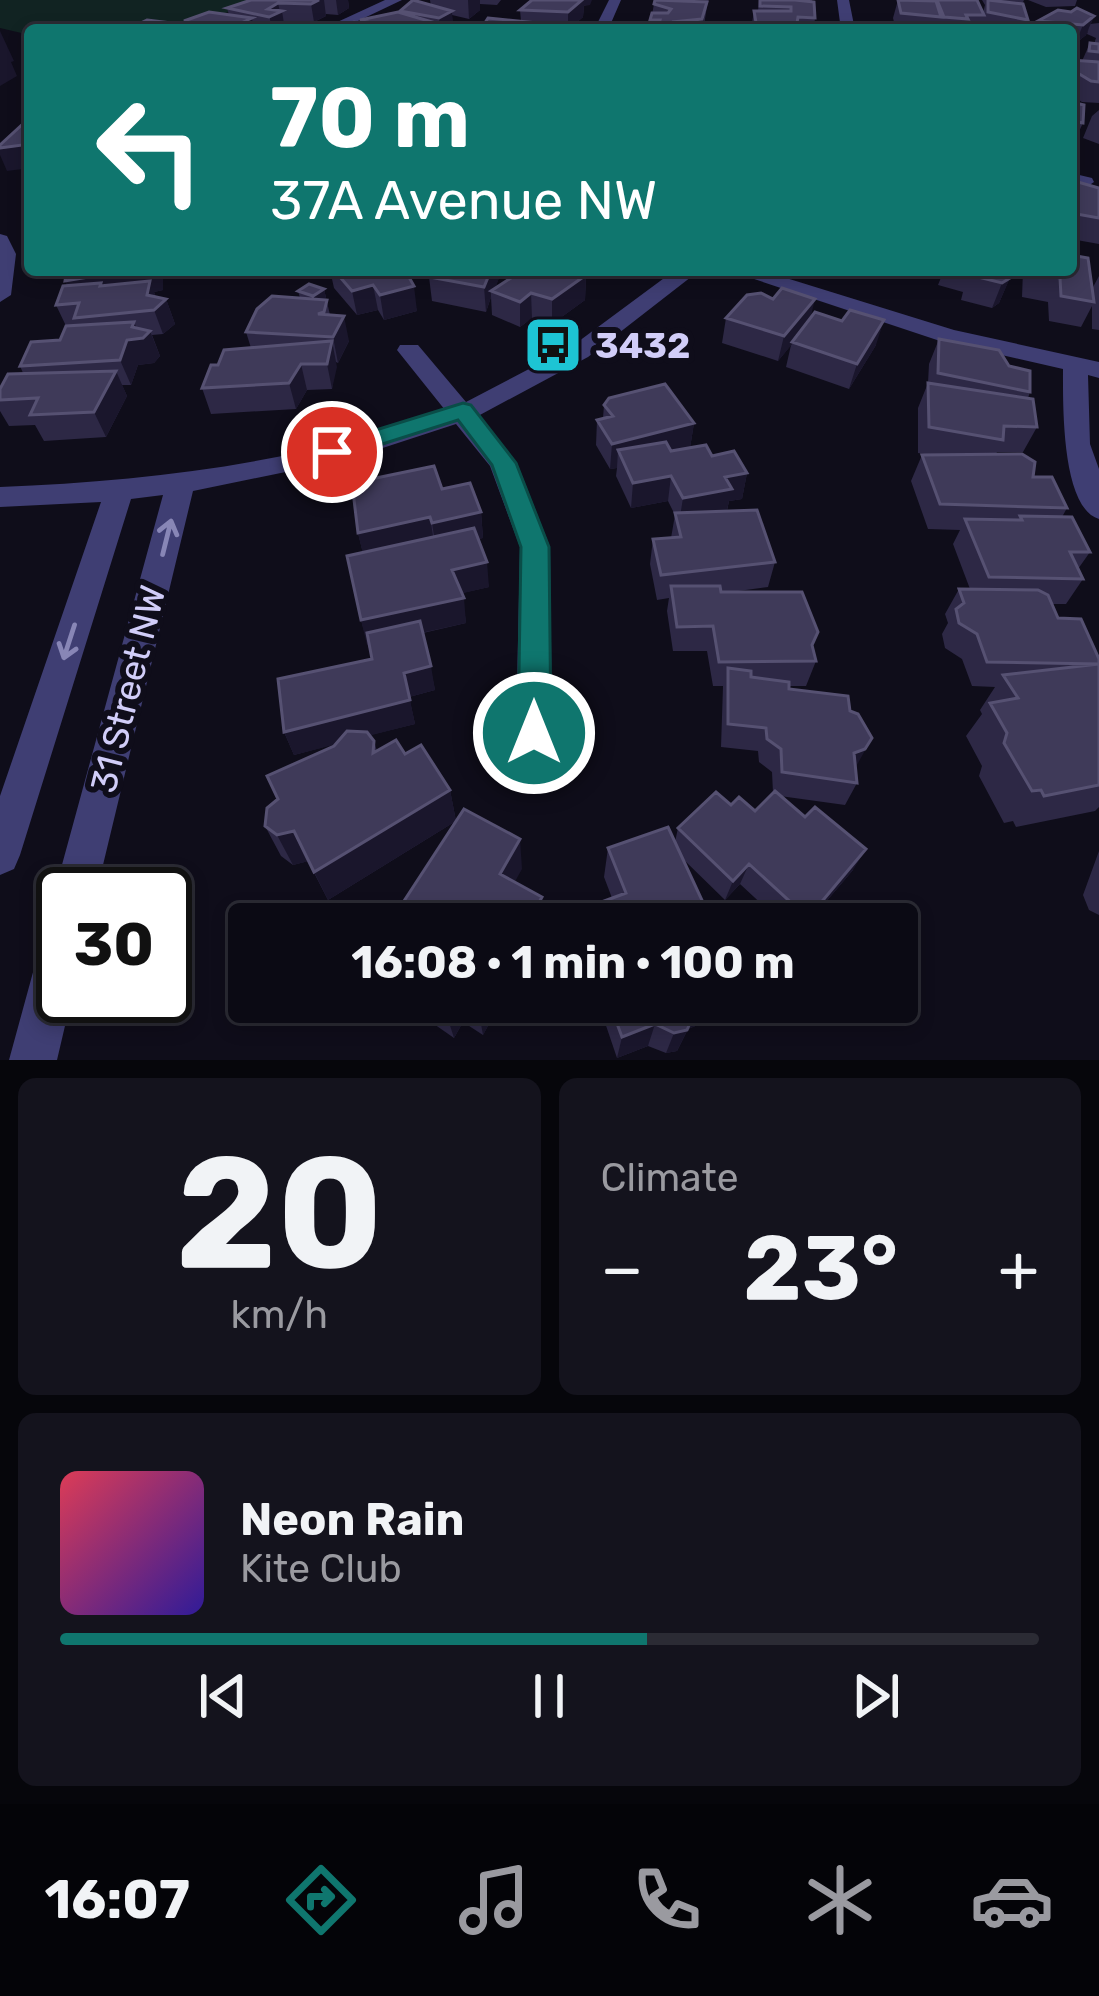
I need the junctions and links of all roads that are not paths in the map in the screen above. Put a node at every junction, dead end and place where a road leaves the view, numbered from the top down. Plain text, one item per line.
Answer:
1 (396, 0) edge
2 (341, 24) edge
3 (0, 240) edge
4 (681, 276) edge
5 (758, 276) edge
6 (0, 295) edge
7 (409, 350) dead end
8 (1087, 368) edge
9 (463, 411) junction
10 (180, 484) junction
11 (119, 491) junction
12 (0, 497) edge
13 (1099, 509) edge
14 (534, 733) dead end
15 (0, 855) edge
16 (83, 867) edge
17 (42, 1023) edge
18 (33, 1060) edge

1 - 2 street
3 - 6 street
4 - 9 street
5 - 8 street
7 - 9 street
8 - 13 street
9 - 10 street
9 - 14 street
10 - 11 street
16 -> 10 street, 31 Street NW
11 - 12 street
11 -> 15 street, 31 Street NW
17 - 18 street

